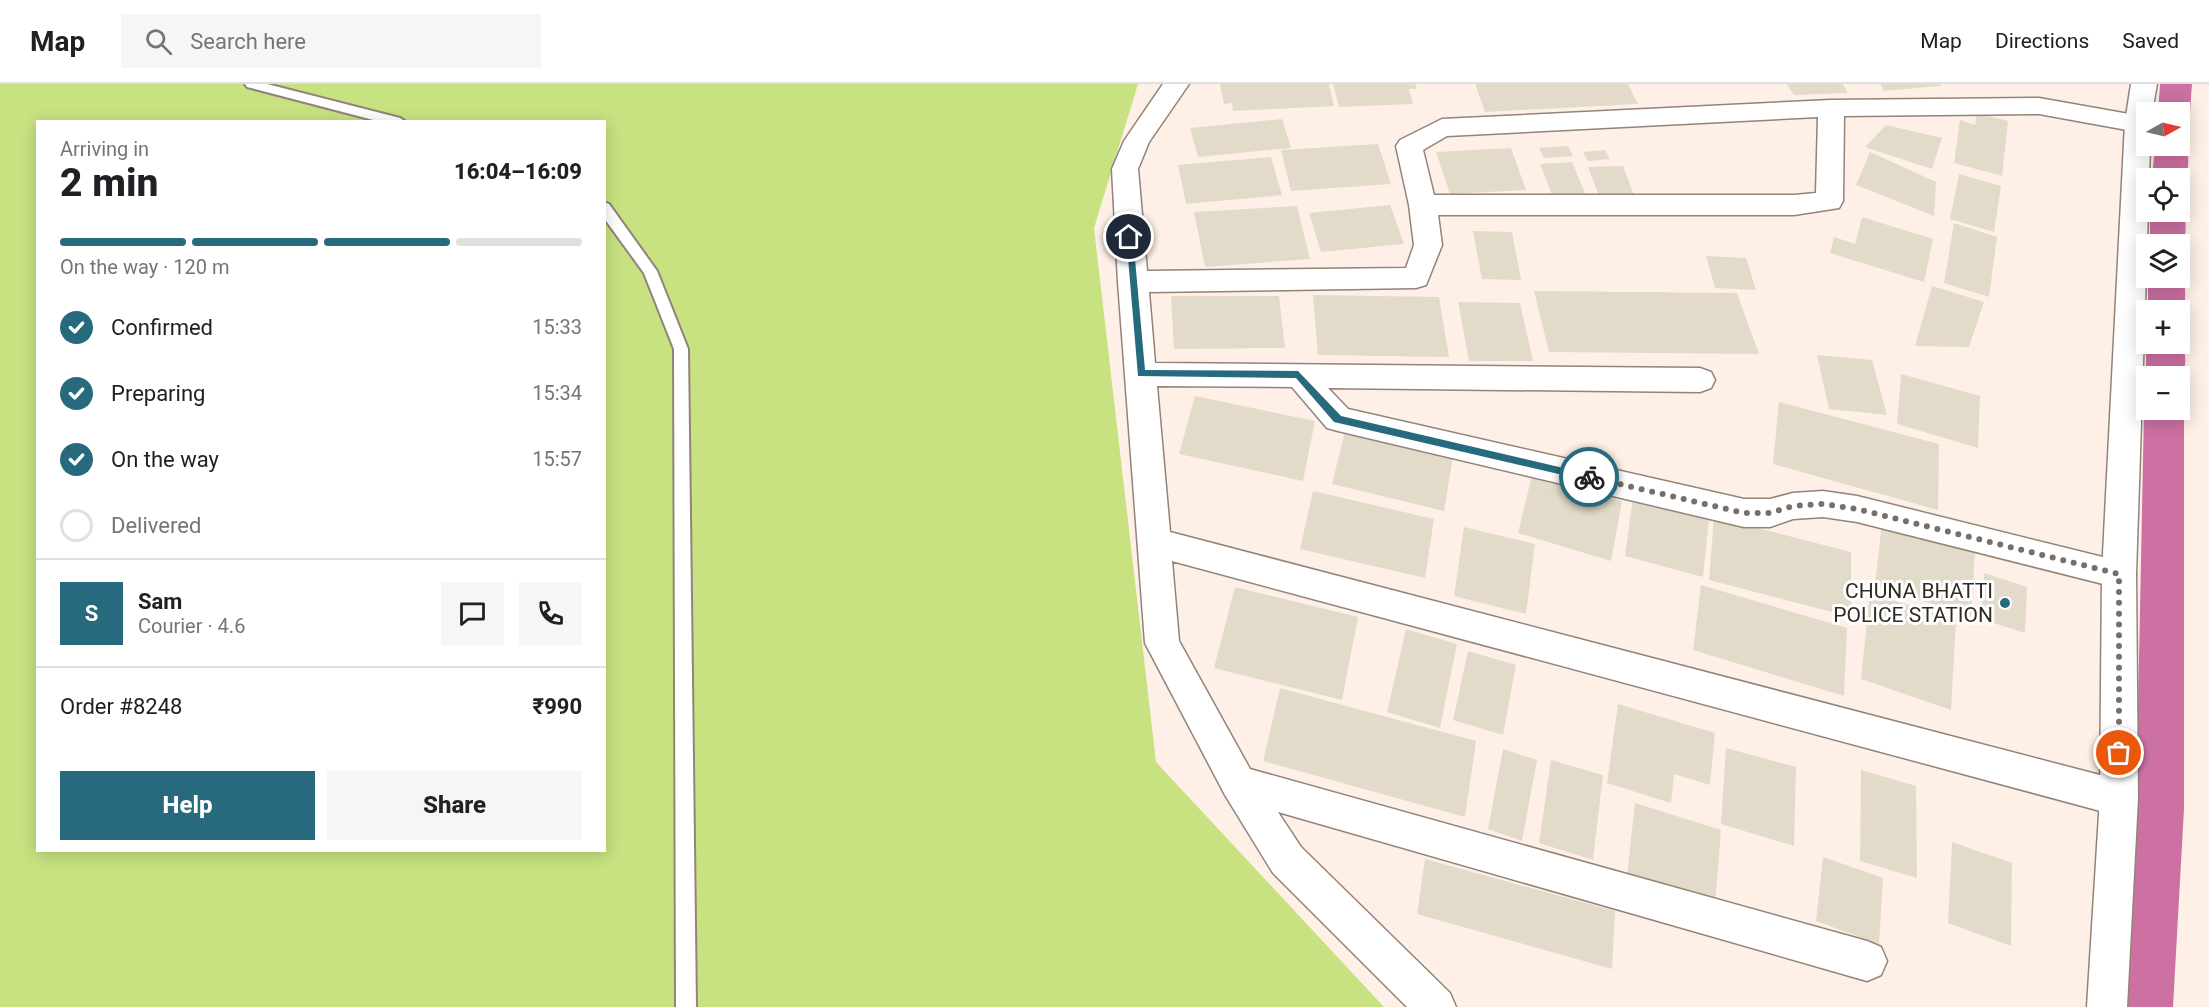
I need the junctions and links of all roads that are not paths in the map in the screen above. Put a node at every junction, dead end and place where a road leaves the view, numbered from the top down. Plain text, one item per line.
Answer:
1 (251, 84) edge
2 (1176, 84) edge
3 (2144, 84) edge
4 (2141, 102) edge
5 (1831, 108) junction
6 (392, 120) edge
7 (2136, 123) edge
8 (2137, 156) edge
9 (1423, 205) junction
10 (606, 210) edge
11 (1132, 282) junction
12 (1141, 374) junction
13 (1298, 374) junction
14 (1700, 380) dead end
15 (1155, 542) junction
16 (2119, 574) junction
17 (1238, 783) junction
18 (2119, 798) junction
19 (1867, 961) dead end
20 (686, 1007) edge
21 (1436, 1007) edge
22 (2107, 1007) edge

1 - 6 lane
2 - 11 street
3 - 4 street
5 - 7 street
5 - 9 street
5 - 9 street
8 - 16 street
9 - 11 street
10 - 20 lane
11 - 12 street
12 - 13 street
12 - 15 street
13 - 14 street
13 - 16 street
15 - 17 street
15 - 18 street
16 - 18 street
17 - 19 street
17 - 21 street
18 - 22 street

